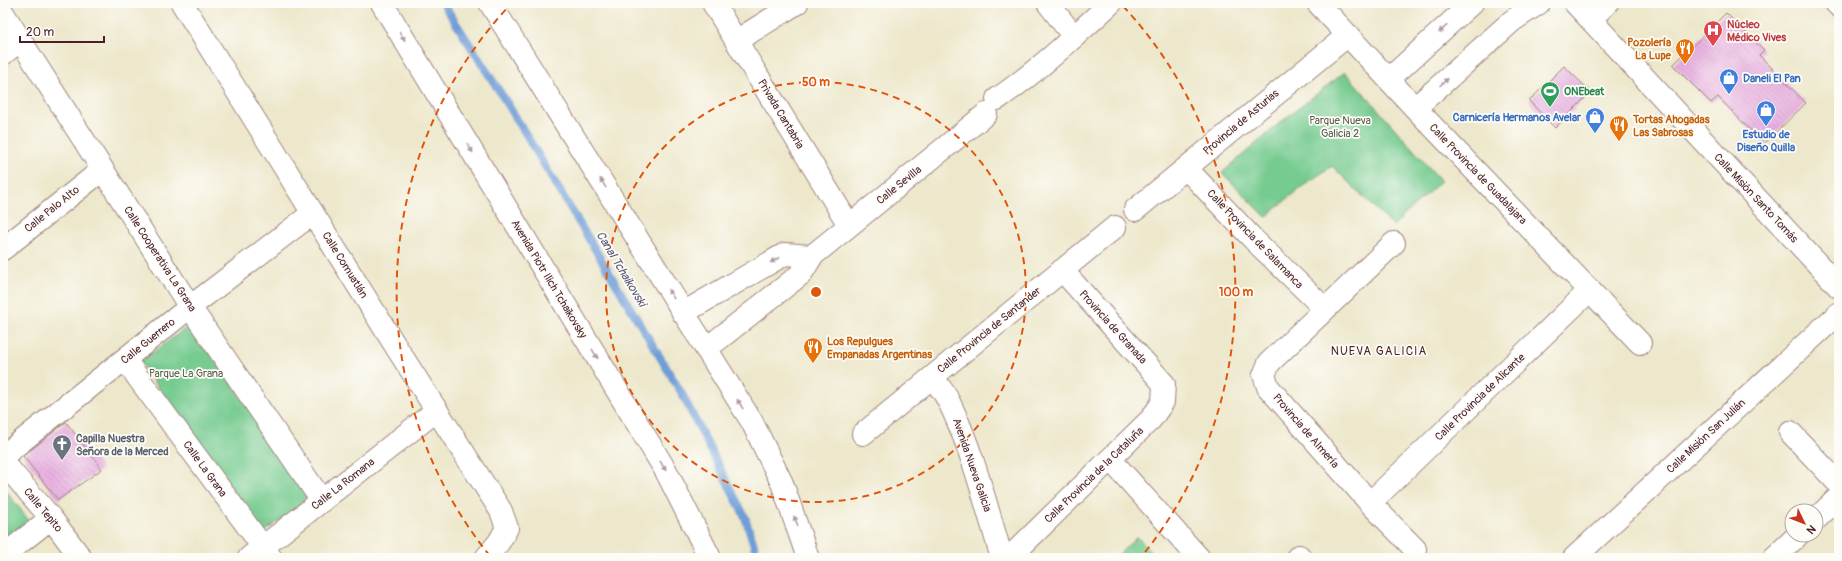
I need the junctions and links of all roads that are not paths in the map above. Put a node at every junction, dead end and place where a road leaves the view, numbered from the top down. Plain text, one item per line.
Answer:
1 (182, 3) edge
2 (382, 3) edge
3 (490, 3) edge
4 (713, 3) edge
5 (797, 3) edge
6 (1048, 3) edge
7 (1111, 3) edge
8 (1318, 3) edge
9 (1472, 3) edge
10 (1539, 3) edge
11 (1575, 3) edge
12 (1607, 3) edge
13 (1836, 3) edge
14 (1839, 6) edge
15 (3, 13) edge
16 (1591, 19) junction
17 (1348, 35) junction
18 (1074, 37) junction
19 (20, 40) junction
20 (736, 41) junction
21 (3, 54) edge
22 (1389, 79) junction
23 (1415, 108) junction
24 (1186, 168) junction
25 (102, 170) junction
26 (1135, 210) dead end
27 (313, 213) junction
28 (849, 225) junction
29 (1115, 227) dead end
30 (1394, 243) dead end
31 (3, 249) edge
32 (812, 256) junction
33 (1062, 270) junction
34 (1839, 288) edge
35 (1590, 290) junction
36 (190, 306) junction
37 (1325, 309) junction
38 (683, 313) junction
39 (1839, 313) edge
40 (1640, 343) dead end
41 (706, 349) junction
42 (125, 360) junction
43 (932, 377) junction
44 (1164, 384) joint
45 (437, 410) junction
46 (1790, 432) dead end
47 (863, 434) dead end
48 (3, 456) edge
49 (1110, 459) junction
50 (3, 462) edge
51 (1839, 484) edge
52 (1839, 497) edge
53 (322, 501) junction
54 (1370, 503) junction
55 (1824, 511) edge
56 (51, 518) junction
57 (1790, 543) edge
58 (1415, 549) dead end
59 (261, 554) edge
60 (3, 556) edge
61 (81, 558) edge
62 (486, 558) edge
63 (710, 558) edge
64 (808, 558) edge
65 (1002, 558) edge
66 (1009, 558) edge
67 (1199, 558) edge
68 (1574, 558) edge
69 (1774, 558) edge

1 - 27 street, Calle Comuatlán
2 -> 63 street, Avenida Piotr Ilich Tchaikovsky
38 -> 3 street
4 - 20 street, Privada Cantabria
5 - 20 street
6 - 18 street
7 - 18 street, Calle Sevilla
8 - 17 street, Calle Provincia de Guadalajara
9 -> 22 street
23 -> 10 street
11 - 16 street, Calle Misión Santo Tomás
12 - 16 street
13 - 14 street
15 - 19 street, Calle Cooperativa La Grana
16 - 34 street, Calle Misión Santo Tomás
17 - 22 street, Calle Provincia de Guadalajara
17 - 24 street, Provincia de Asturias
18 - 28 street, Calle Sevilla
19 - 21 street
19 - 25 street, Calle Cooperativa La Grana
20 - 28 street, Privada Cantabria
22 - 23 street, Calle Provincia de Guadalajara
23 - 35 street, Calle Provincia de Guadalajara
24 - 26 street, Provincia de Asturias
24 - 37 street, Calle Provincia de Salamanca
25 - 31 street, Calle Palo Alto
25 - 36 street, Calle Cooperativa La Grana
27 - 36 street, Calle Guerrero
27 - 45 street, Calle Comuatlán
28 - 32 street, Calle Sevilla
29 - 33 street, Calle Provincia de Santander
30 - 37 street, Provincia de Almería
32 -> 38 street
32 - 41 street, Calle Sevilla
33 - 43 street, Calle Provincia de Santander
33 - 44 street, Provincia de Granada
35 - 40 street, Calle Provincia de Guadalajara
35 - 54 street, Calle Provincia de Alicante
36 - 42 street, Calle Guerrero
36 - 53 street, Calle Cooperativa La Grana
37 - 54 street, Provincia de Almería
38 - 41 street
39 - 68 street, Calle Misión San Julián
64 -> 41 street
42 - 48 street, Calle Guerrero
42 - 59 street, Calle La Grana
43 - 47 street, Calle Provincia de Santander
43 - 65 street, Avenida Nueva Galicia
44 - 49 street, Calle Provincia de la Cataluña
45 - 53 street, Calle La Romana
45 - 62 street, Calle Comuatlán
46 - 51 street
49 - 66 street, Calle Provincia de la Cataluña
49 - 67 street
50 - 56 street, Calle Tepito
52 - 55 street
53 - 59 street, Calle La Romana
54 - 58 street, Provincia de Almería
56 - 60 street
56 - 61 street, Calle Tepito
57 - 69 street

